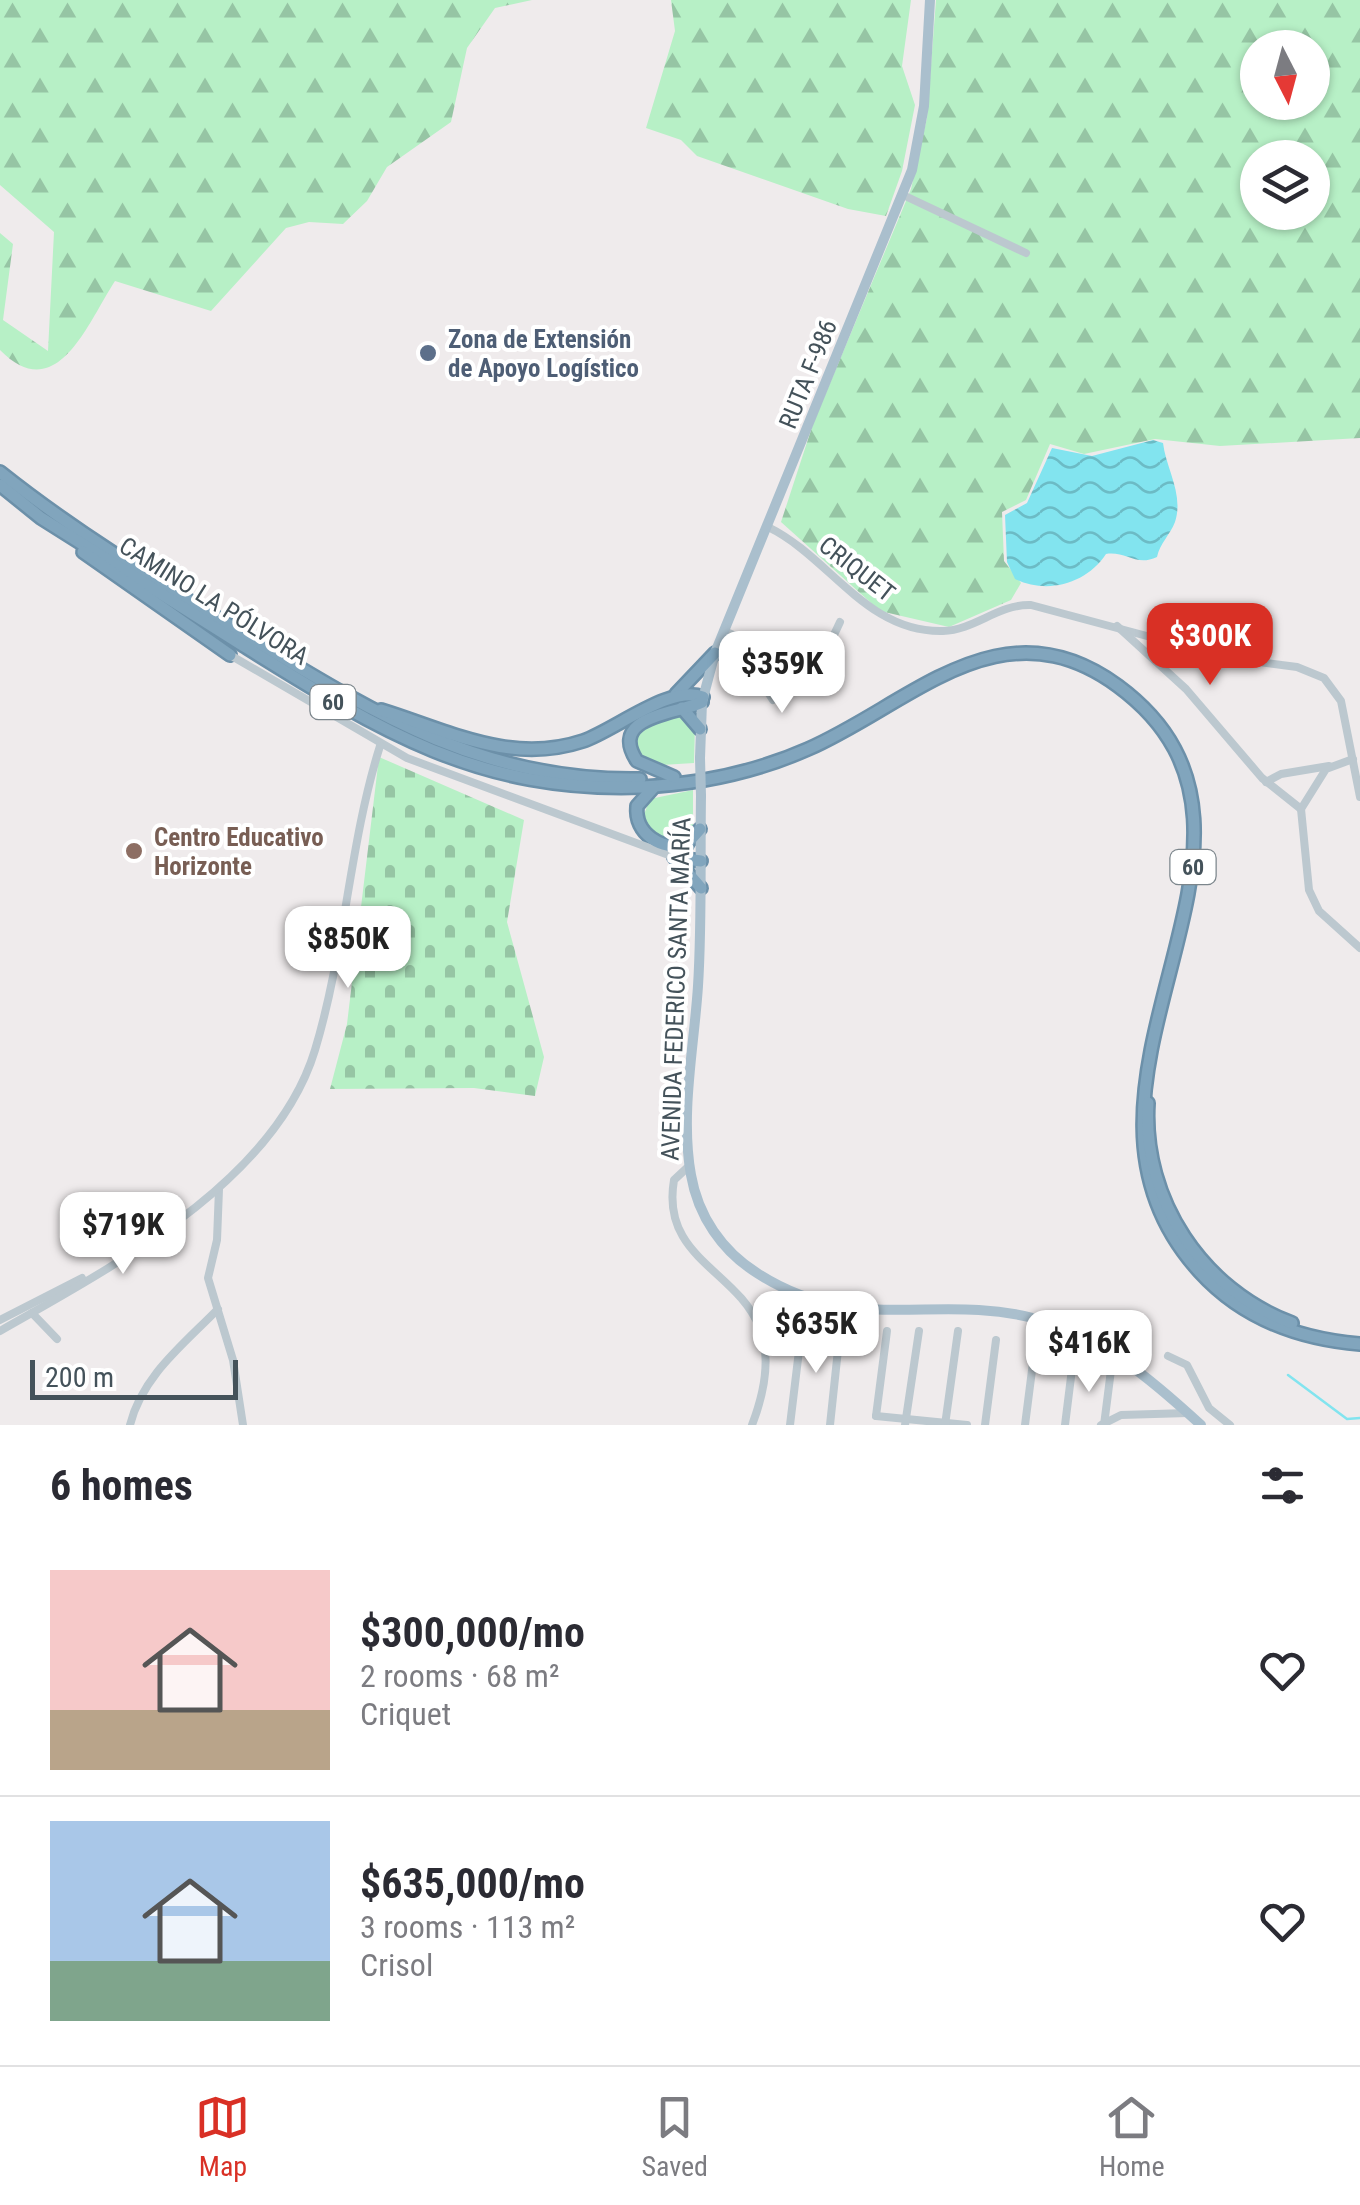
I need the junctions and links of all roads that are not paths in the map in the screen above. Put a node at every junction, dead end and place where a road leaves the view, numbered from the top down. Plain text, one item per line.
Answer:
1 (930, 0) edge
2 (903, 195) junction
3 (1026, 253) dead end
4 (0, 472) edge
5 (0, 485) edge
6 (40, 518) junction
7 (768, 527) junction
8 (840, 622) dead end
9 (1116, 626) junction
10 (725, 630) junction
11 (715, 653) junction
12 (230, 655) joint
13 (669, 699) junction
14 (702, 700) junction
15 (358, 703) junction
16 (682, 708) junction
17 (700, 729) junction
18 (380, 746) junction
19 (700, 758) joint
20 (1353, 759) junction
21 (1330, 766) junction
22 (674, 777) junction
23 (1266, 782) junction
24 (663, 785) junction
25 (1360, 797) edge
26 (1301, 809) junction
27 (700, 829) junction
28 (679, 852) junction
29 (701, 861) junction
30 (702, 888) junction
31 (1360, 948) edge
32 (690, 1166) junction
33 (219, 1189) junction
34 (112, 1262) junction
35 (218, 1309) junction
36 (32, 1313) junction
37 (755, 1317) junction
38 (0, 1320) edge
39 (0, 1330) edge
40 (840, 1331) dead end
41 (887, 1331) dead end
42 (919, 1331) dead end
43 (958, 1331) dead end
44 (57, 1339) dead end
45 (1036, 1339) dead end
46 (996, 1340) dead end
47 (1360, 1340) edge
48 (1074, 1353) dead end
49 (1168, 1356) dead end
50 (1111, 1370) dead end
51 (1188, 1413) junction
52 (876, 1416) junction
53 (906, 1421) edge
54 (945, 1424) edge
55 (1103, 1424) edge
56 (130, 1425) edge
57 (242, 1425) edge
58 (752, 1425) edge
59 (790, 1425) edge
60 (830, 1425) edge
61 (868, 1425) edge
62 (967, 1425) edge
63 (985, 1425) edge
64 (1025, 1425) edge
65 (1064, 1425) edge
66 (1201, 1425) edge
67 (1230, 1425) edge

1 - 2 main road, RUTA F-986
2 - 3 street
2 - 7 main road, RUTA F-986
4 - 15 highway, CAMINO LA PÓLVORA / 60
5 - 6 highway, CAMINO LA PÓLVORA / 60
6 - 12 highway
6 - 24 highway, CAMINO LA PÓLVORA / 60
7 - 9 street, CRIQUET
7 - 10 main road, RUTA F-986
8 - 10 street
9 - 20 street, CRIQUET
9 - 23 street
10 - 11 main road, RUTA F-986
11 - 13 highway
11 - 14 main road, RUTA F-986
12 - 18 street
13 - 14 highway
13 - 15 highway
14 - 16 highway
14 - 17 main road, RUTA F-986
15 - 22 highway, CAMINO LA PÓLVORA / 60
16 - 17 highway
16 - 22 highway
17 - 19 main road, RUTA F-986
18 - 28 street
18 - 33 street
19 - 27 main road, AVENIDA FEDERICO SANTA MARÍA, bridge
20 - 21 street
20 - 25 street, CRIQUET
21 - 23 street
21 - 26 street
22 - 47 highway, CAMINO LA PÓLVORA / 60
23 - 26 street
24 - 28 highway
24 - 47 highway, CAMINO LA PÓLVORA / 60
26 - 31 street
27 - 28 highway
27 - 29 main road, AVENIDA FEDERICO SANTA MARÍA
28 - 29 highway
28 - 30 highway
29 - 30 main road, AVENIDA FEDERICO SANTA MARÍA
30 - 32 main road, AVENIDA FEDERICO SANTA MARÍA
32 - 37 street
32 - 51 main road, AVENIDA FEDERICO SANTA MARÍA
33 - 34 street
33 - 35 street
34 - 36 street
34 - 38 street
35 - 56 street
35 - 57 street
36 - 39 street
36 - 44 street
37 - 58 street
37 - 59 street
40 - 60 street
41 - 52 street
42 - 53 street
43 - 54 street
45 - 64 street
46 - 63 street
48 - 65 street
49 - 67 street
50 - 55 street
51 - 55 street
51 - 66 main road, AVENIDA FEDERICO SANTA MARÍA
52 - 53 street
52 - 61 street
53 - 54 street
54 - 62 street

